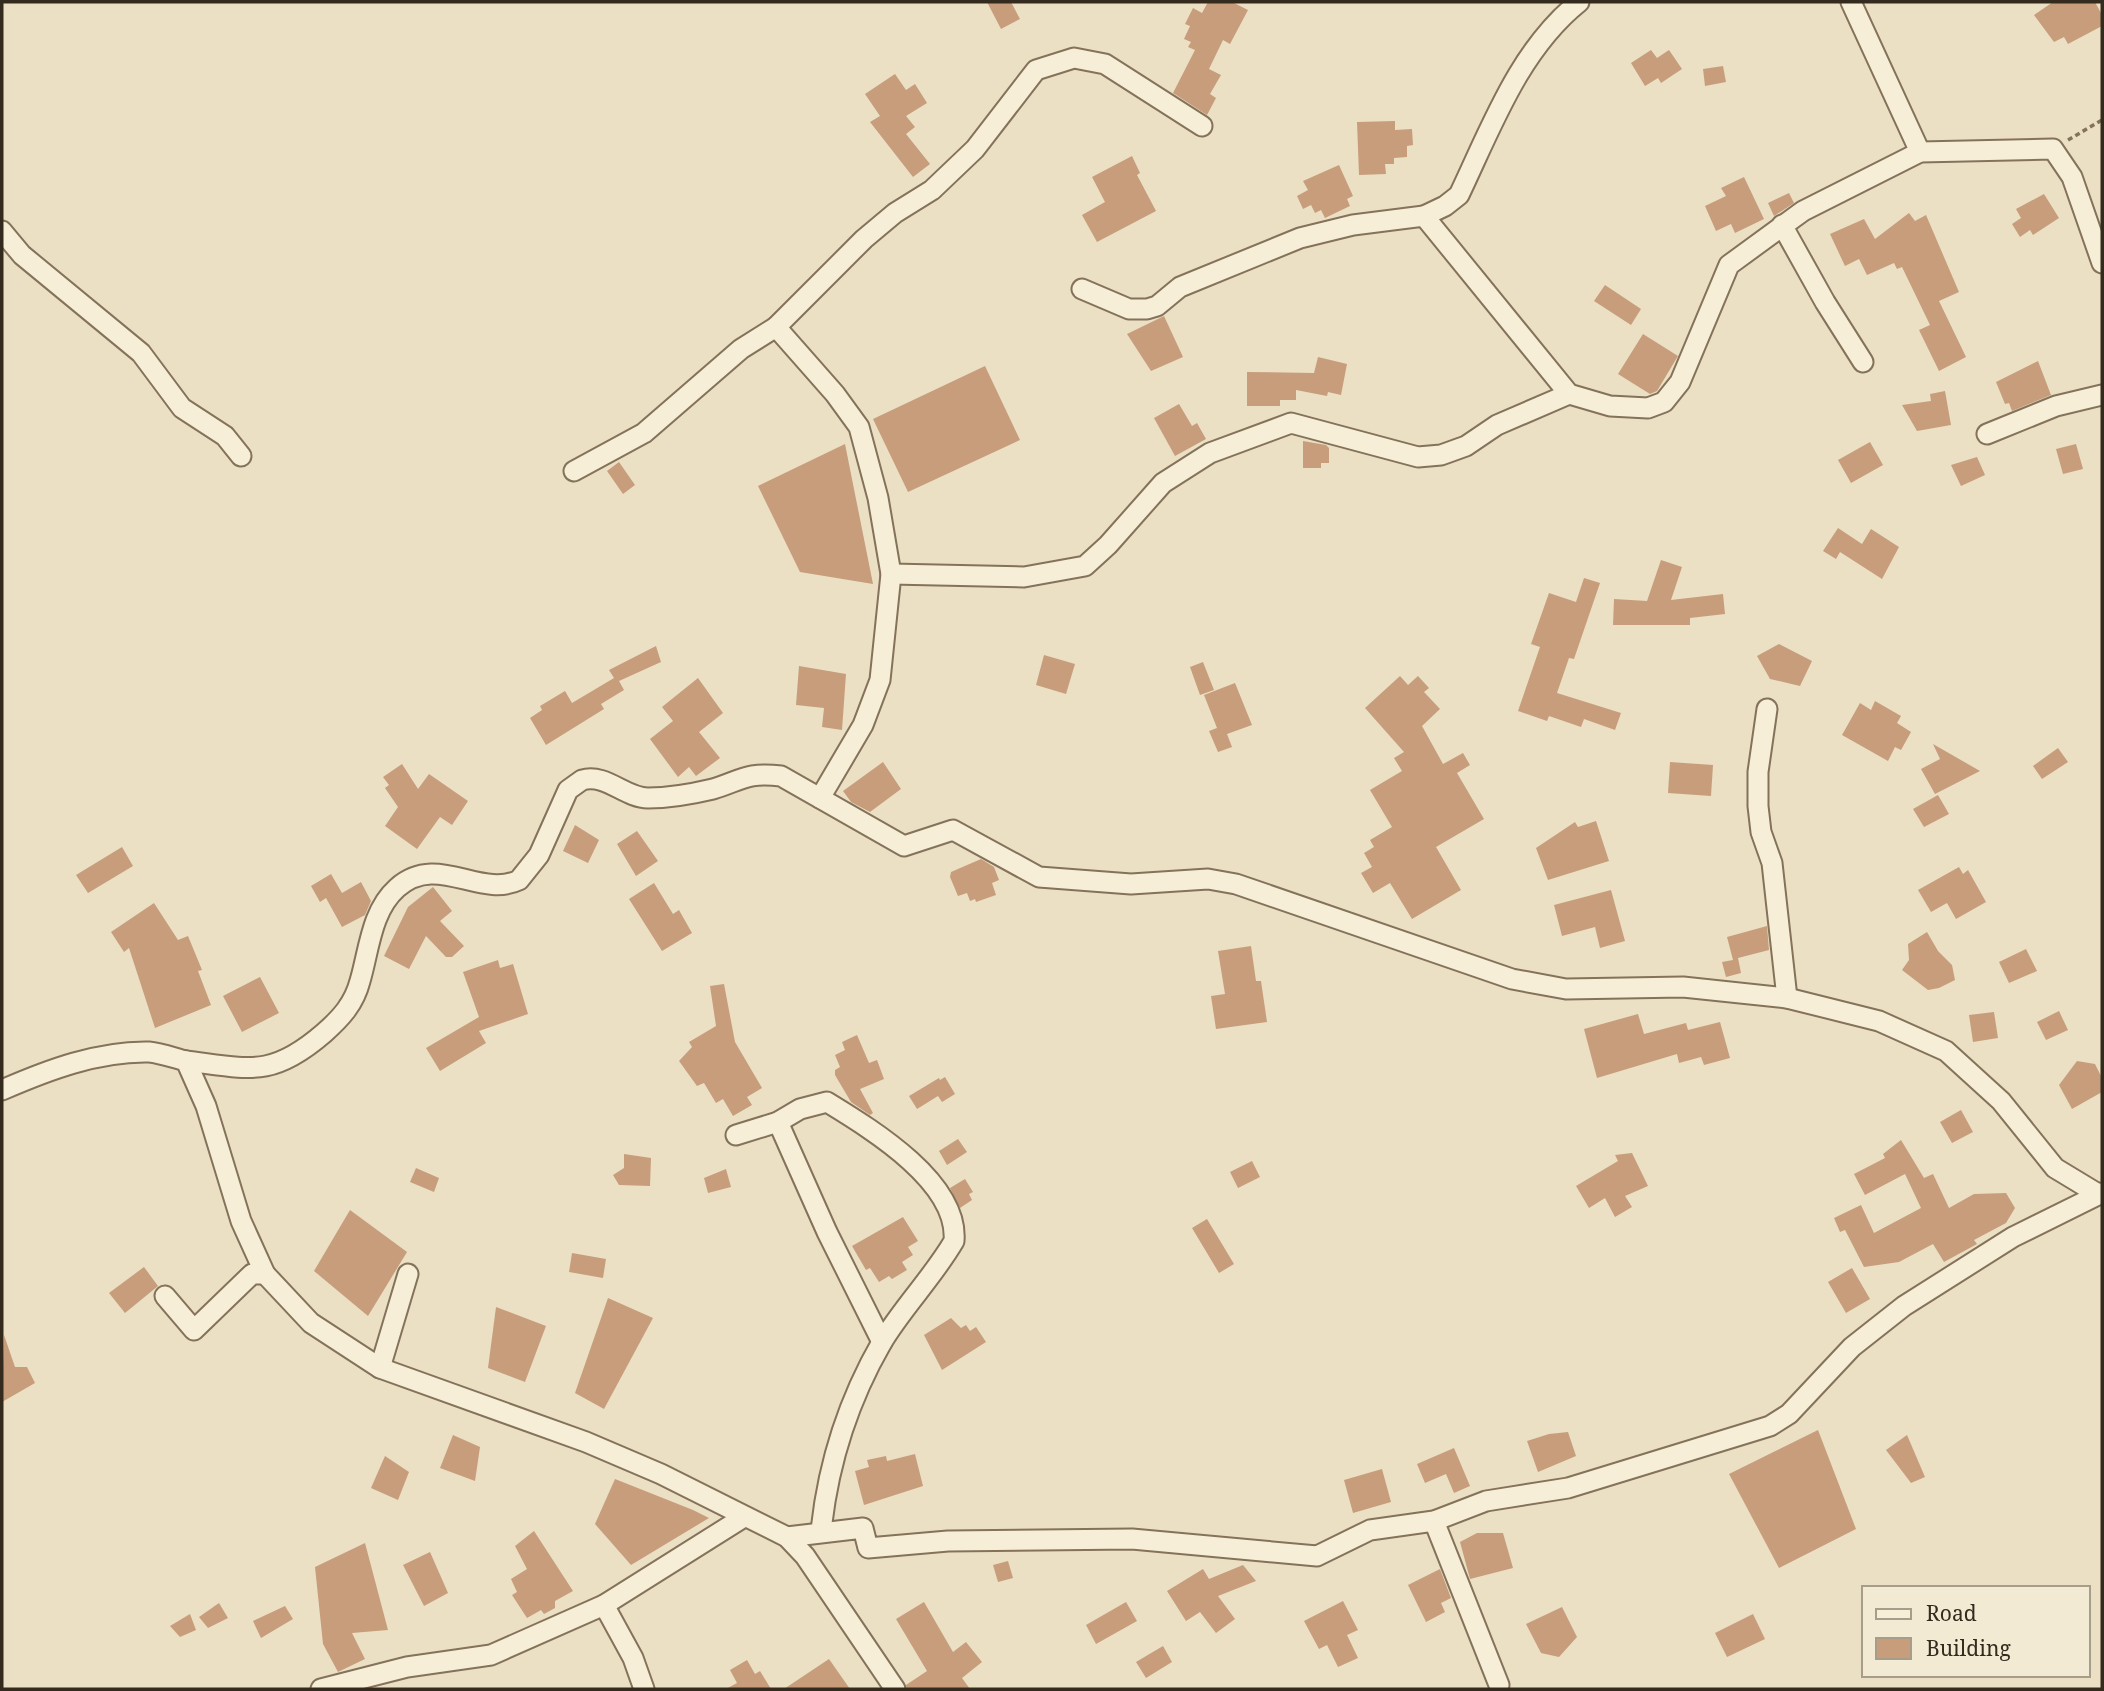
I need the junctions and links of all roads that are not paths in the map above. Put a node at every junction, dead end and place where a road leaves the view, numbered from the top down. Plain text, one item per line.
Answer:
1 (1578, 2) edge
2 (1851, 2) edge
3 (1202, 126) dead end
4 (1920, 152) junction
5 (1424, 216) junction
6 (1782, 225) junction
7 (2, 231) edge
8 (2102, 263) edge
9 (1082, 289) dead end
10 (776, 327) junction
11 (1863, 362) dead end
12 (1569, 394) junction
13 (2102, 395) edge
14 (1987, 434) dead end
15 (241, 456) dead end
16 (574, 471) dead end
17 (891, 574) junction
18 (1767, 709) dead end
19 (820, 798) junction
20 (1787, 998) junction
21 (186, 1061) junction
22 (2, 1090) edge
23 (778, 1122) junction
24 (736, 1135) dead end
25 (2100, 1194) edge
26 (265, 1274) junction
27 (408, 1274) dead end
28 (166, 1296) dead end
29 (882, 1342) junction
30 (380, 1368) junction
31 (744, 1517) junction
32 (1434, 1521) junction
33 (821, 1531) junction
34 (787, 1537) junction
35 (604, 1605) junction
36 (1499, 1685) dead end
37 (321, 1689) edge
38 (644, 1689) edge
39 (895, 1689) edge

1 - 5 street
2 - 4 street
3 - 10 street
4 - 6 street
4 - 8 street
5 - 9 street
5 - 12 street
6 - 11 street
6 - 12 street
7 - 15 street
10 - 16 street
10 - 17 street
12 - 17 street
13 - 14 street
17 - 19 street
18 - 20 street
19 - 20 street
19 - 21 street
20 - 25 street
21 - 22 street
21 - 26 street
23 - 24 street
23 - 29 street
23 - 29 street
25 - 32 street
26 - 28 street
26 - 30 street
27 - 30 street
29 - 33 street
30 - 31 street
31 - 34 street
31 - 35 street
32 - 33 street
32 - 36 street
33 - 34 street
34 - 39 street
35 - 37 street
35 - 38 street

